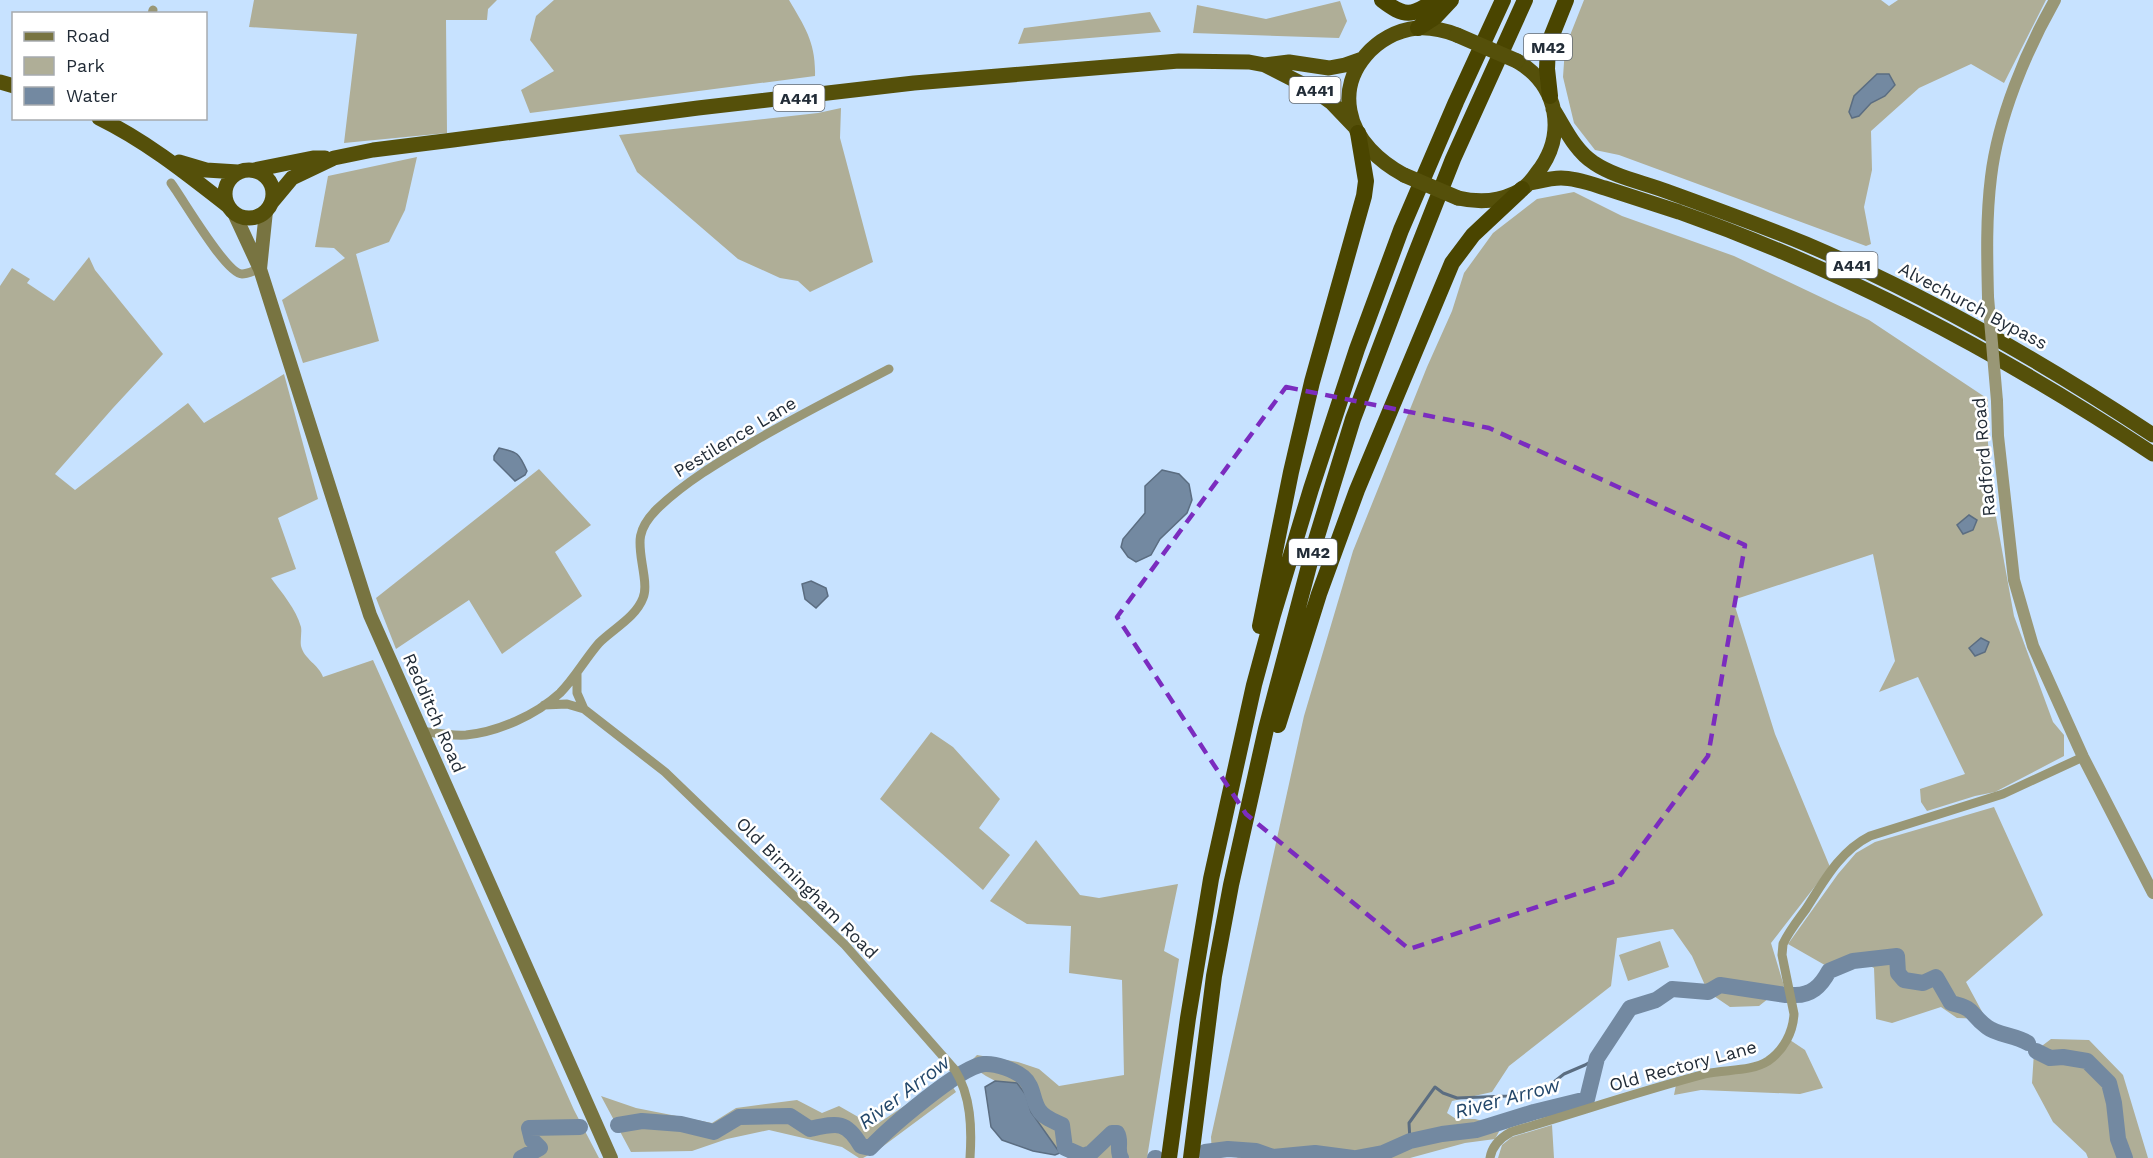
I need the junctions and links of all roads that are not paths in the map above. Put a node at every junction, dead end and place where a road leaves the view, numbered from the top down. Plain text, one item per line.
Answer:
1 (1382, 0) edge
2 (1435, 0) edge
3 (1450, 0) edge
4 (1503, 0) edge
5 (1525, 0) edge
6 (1566, 0) edge
7 (2055, 0) edge
8 (1418, 28) junction
9 (1362, 60) junction
10 (1265, 64) junction
11 (1552, 103) junction
12 (117, 122) edge
13 (1357, 131) junction
14 (334, 158) junction
15 (167, 159) junction
16 (254, 170) junction
17 (238, 172) junction
18 (171, 183) dead end
19 (1526, 186) junction
20 (269, 207) junction
21 (231, 209) junction
22 (260, 269) junction
23 (889, 369) dead end
24 (2153, 435) edge
25 (2153, 454) edge
26 (577, 674) junction
27 (1254, 685) junction
28 (544, 705) junction
29 (584, 709) junction
30 (421, 731) junction
31 (2083, 757) junction
32 (1249, 804) junction
33 (2153, 893) edge
34 (611, 1158) edge
35 (970, 1158) edge
36 (1169, 1158) edge
37 (1191, 1158) edge
38 (1490, 1158) edge

1 - 2 highway
3 - 8 highway
4 - 27 highway, M42
5 - 32 highway, M42
6 - 11 highway, M42
7 - 31 street, Radford Road, bridge
8 - 9 highway
8 - 11 highway, bridge
9 - 10 highway, A441
9 - 13 highway
10 - 13 highway, A441
10 - 14 highway, A441
11 - 19 highway
11 - 24 highway, Alvechurch Bypass / A441
12 - 15 highway, Redditch Road
13 - 19 highway, bridge
13 - 27 highway, M42
14 - 16 highway, A441
14 - 20 highway, A441
15 - 17 highway, Redditch Road
15 - 21 highway, Redditch Road
16 - 17 highway
16 - 20 highway
17 - 21 highway
18 - 22 street
19 - 25 highway, Alvechurch Bypass / A441
19 - 32 highway, M42
20 - 21 highway
20 - 22 main road, Redditch Road
21 - 22 main road, Redditch Road
22 - 30 main road, Redditch Road
23 - 26 street, Pestilence Lane
26 - 28 street, Pestilence Lane
26 - 29 street
27 - 36 highway, M42
28 - 29 street, Old Birmingham Road
28 - 30 street, Pestilence Lane
29 - 35 street, Old Birmingham Road
30 - 34 main road, Redditch Road
31 - 33 street, Radford Road
31 - 38 street, Old Rectory Lane
32 - 37 highway, M42

